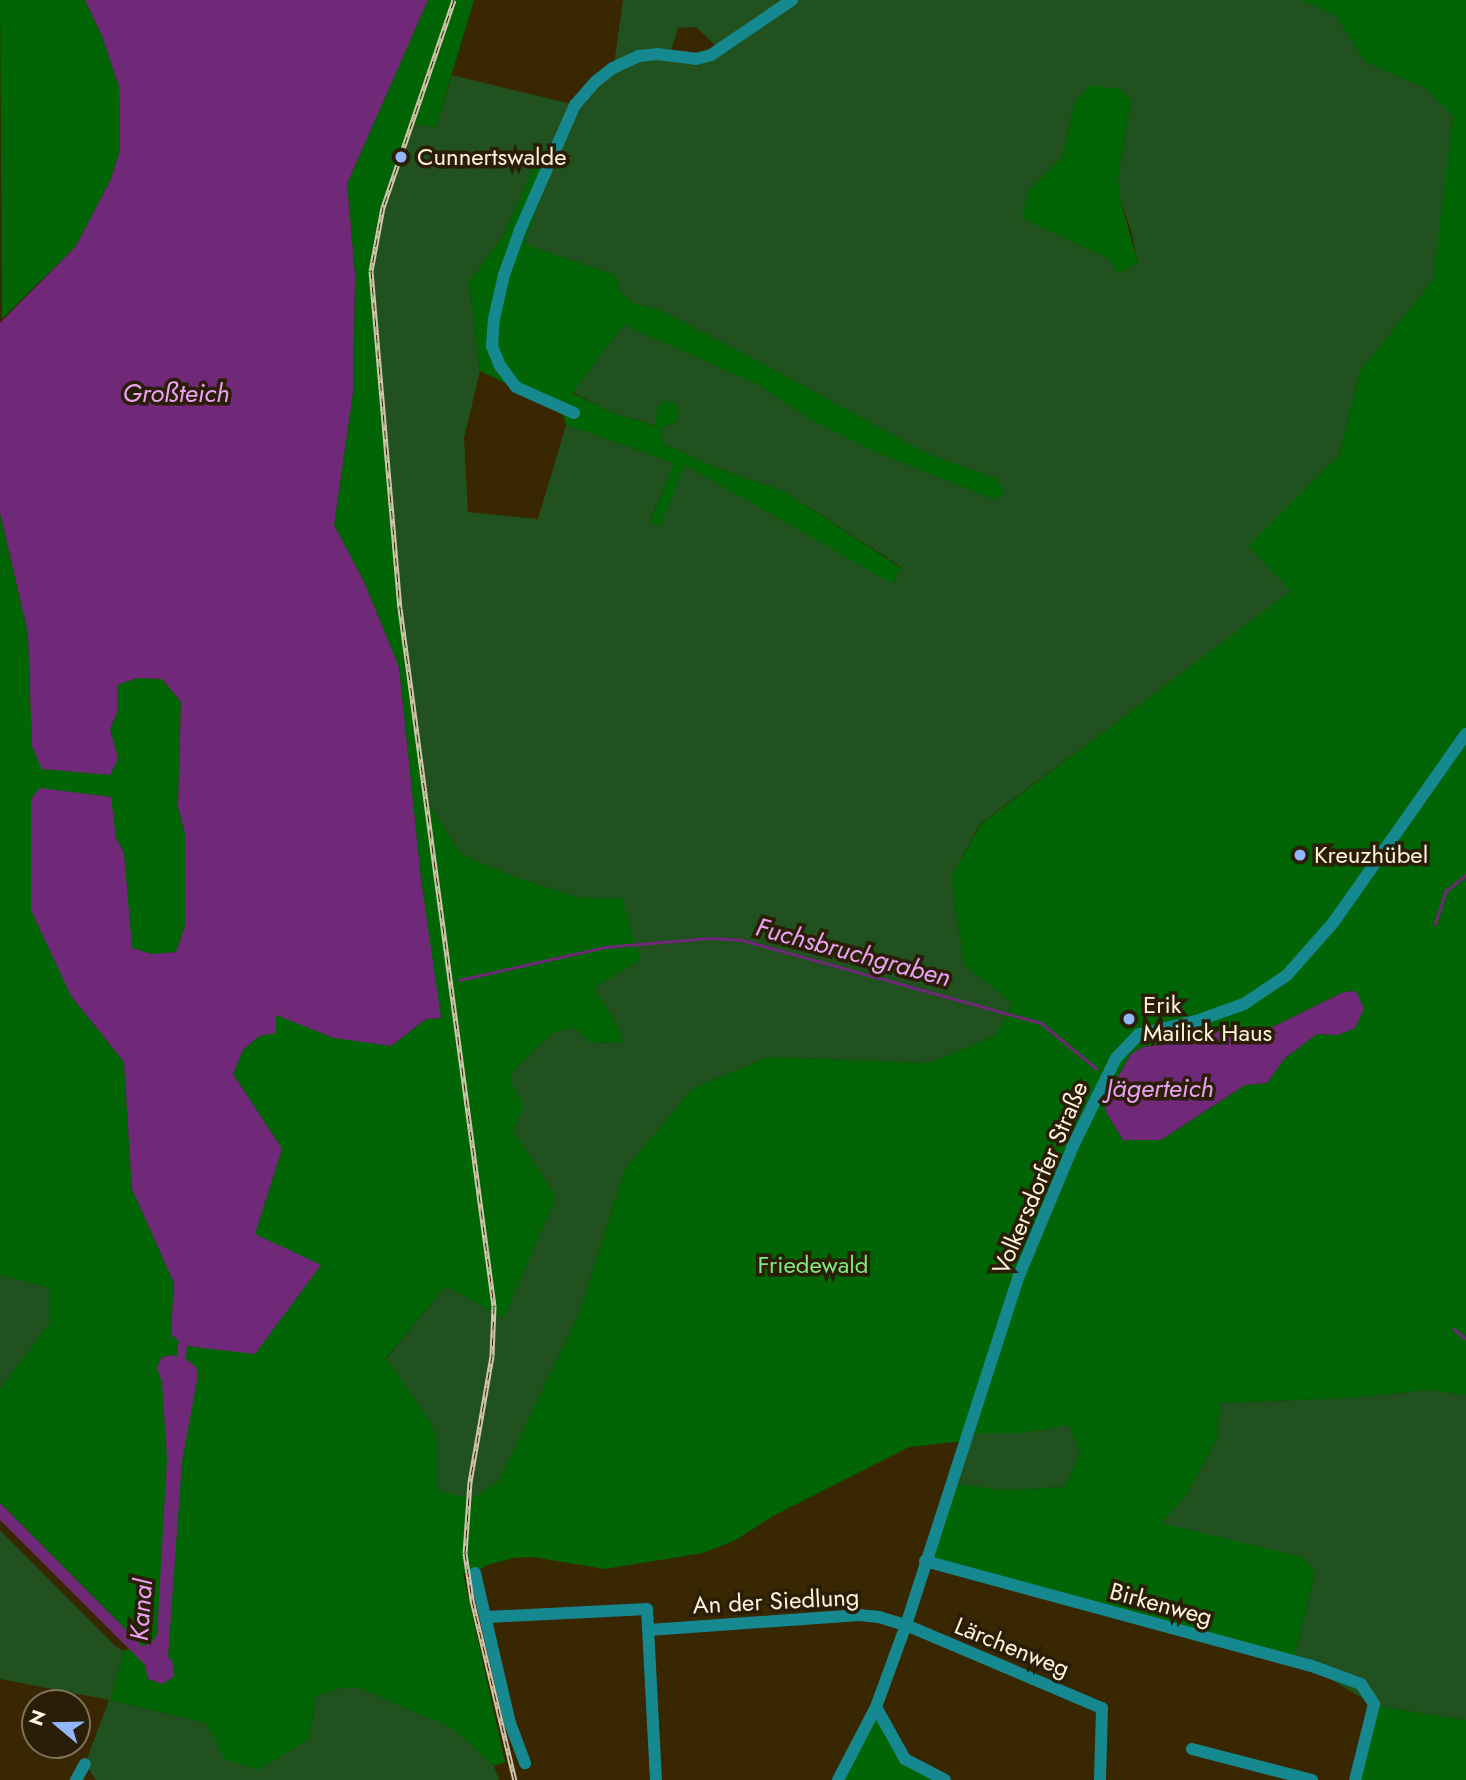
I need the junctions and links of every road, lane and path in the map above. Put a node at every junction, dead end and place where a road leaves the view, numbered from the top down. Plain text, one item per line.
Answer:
1 (792, 0) edge
2 (574, 413) dead end
3 (1466, 734) edge
4 (925, 1561) junction
5 (475, 1573) dead end
6 (486, 1617) junction
7 (905, 1625) junction
8 (649, 1630) junction
9 (876, 1707) junction
10 (1192, 1748) dead end
11 (525, 1763) dead end
12 (85, 1765) dead end
13 (76, 1780) edge
14 (656, 1780) edge
15 (838, 1780) edge
16 (945, 1780) edge
17 (1100, 1780) edge
18 (1312, 1780) edge
19 (1355, 1780) edge

1 - 2 street
3 - 4 street, Volkersdorfer Straße
4 - 7 street, Volkersdorfer Straße
4 - 19 street, Birkenweg
5 - 6 street
6 - 8 street
6 - 11 street
7 - 8 street, An der Siedlung
7 - 9 street, Volkersdorfer Straße
7 - 17 street, Lärchenweg
8 - 14 street
9 - 15 street, Volkersdorfer Straße
9 - 16 street
10 - 18 street
12 - 13 street

